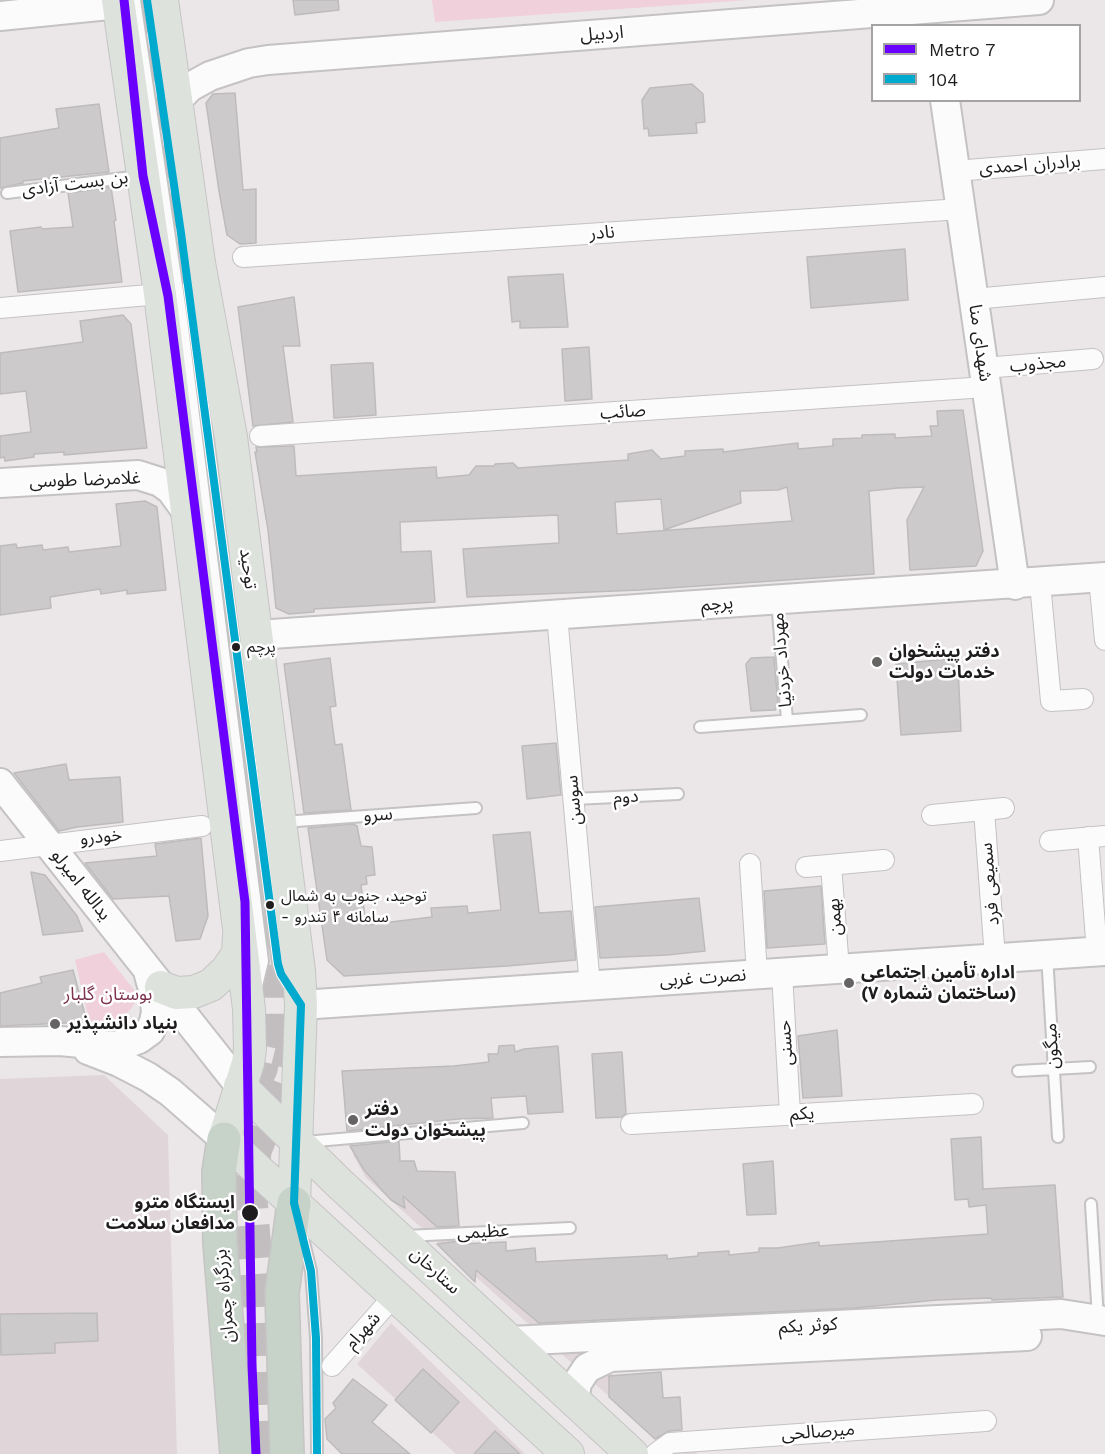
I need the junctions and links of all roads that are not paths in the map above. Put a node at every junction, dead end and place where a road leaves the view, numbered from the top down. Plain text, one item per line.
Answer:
1 (1039, 0) edge
2 (141, 1) edge
3 (932, 11) edge
4 (0, 16) edge
5 (175, 102) junction
6 (945, 102) edge
7 (1105, 159) edge
8 (956, 171) junction
9 (143, 176) junction
10 (7, 193) dead end
11 (961, 209) junction
12 (243, 257) dead end
13 (1105, 287) edge
14 (160, 294) junction
15 (974, 299) junction
16 (0, 308) edge
17 (1093, 360) dead end
18 (985, 378) junction
19 (260, 436) dead end
20 (0, 483) edge
21 (189, 515) junction
22 (1102, 578) edge
23 (1027, 584) junction
24 (777, 600) junction
25 (557, 615) junction
26 (257, 634) junction
27 (1105, 640) edge
28 (1083, 699) dead end
29 (861, 715) dead end
30 (787, 720) junction
31 (700, 727) dead end
32 (0, 783) edge
33 (678, 794) dead end
34 (574, 799) junction
35 (476, 807) dead end
36 (1004, 808) dead end
37 (984, 810) junction
38 (932, 815) dead end
39 (280, 822) junction
40 (202, 826) dead end
41 (1096, 837) edge
42 (1050, 840) dead end
43 (48, 843) junction
44 (0, 851) edge
45 (884, 860) dead end
46 (750, 864) dead end
47 (831, 865) junction
48 (806, 867) dead end
49 (240, 933) junction
50 (1101, 951) edge
51 (1047, 955) junction
52 (995, 958) junction
53 (839, 969) junction
54 (769, 974) junction
55 (154, 979) junction
56 (590, 986) junction
57 (301, 1005) junction
58 (249, 1009) junction
59 (60, 1041) junction
60 (0, 1042) edge
61 (1090, 1067) dead end
62 (1053, 1069) junction
63 (1018, 1071) dead end
64 (240, 1086) junction
65 (973, 1104) dead end
66 (790, 1114) junction
67 (523, 1123) dead end
68 (631, 1124) dead end
69 (1058, 1137) dead end
70 (224, 1139) junction
71 (296, 1142) junction
72 (294, 1203) junction
73 (1091, 1204) dead end
74 (570, 1228) dead end
75 (397, 1236) junction
76 (394, 1296) junction
77 (1102, 1322) edge
78 (510, 1341) junction
79 (332, 1366) dead end
80 (547, 1376) junction
81 (574, 1401) junction
82 (518, 1408) junction
83 (986, 1421) dead end
84 (237, 1454) edge
85 (287, 1454) edge
86 (316, 1454) edge
87 (568, 1454) edge
88 (632, 1454) edge
89 (655, 1454) edge

1 - 3 street, اردبیل
2 - 4 street
2 - 5 main road, توحید
2 - 9 main road
2 - 57 lane
2 - 58 lane
3 - 5 street, اردبیل
5 - 26 main road, توحید
6 - 8 street, شهدای منا
7 - 8 street, برادران احمدی
8 - 11 street, شهدای منا
9 - 10 lane, بن بست آزادی
9 - 14 main road
11 - 12 street, نادر
11 - 15 street, شهدای منا
13 - 15 street
14 - 16 street
14 - 21 main road
15 - 18 street, شهدای منا
17 - 18 street, مجذوب
18 - 19 street, صائب
18 - 23 street, شهدای منا
20 - 21 street, غلامرضا طوسی
21 - 49 main road
22 - 23 street, پرچم
22 - 27 street
23 - 24 street, پرچم
23 - 28 street
24 - 25 street, پرچم
24 - 30 lane, مهرداد خردنیا
25 - 26 street, پرچم
25 - 34 street, سوسن
26 - 39 main road, توحید
29 - 30 lane, مهرداد خردنیا
30 - 31 lane, مهرداد خردنیا
32 - 43 street, یدالله امیرلو
33 - 34 lane, دوم
34 - 56 street, سوسن
35 - 39 lane, سرو
36 - 37 street
37 - 38 street
37 - 52 street, سمیعی فرد
39 - 57 main road, توحید
40 - 43 street, خودرو
41 - 42 street
41 - 50 street
43 - 44 street, خودرو
43 - 55 street, یدالله امیرلو
45 - 47 street
46 - 54 street, حسنی
47 - 48 street
47 - 53 street, بهمن
49 - 55 main road
49 - 58 main road
50 - 51 street, نصرت غربی
51 - 52 street, نصرت غربی
51 - 62 lane, میگون
52 - 53 street, نصرت غربی
53 - 54 street, نصرت غربی
54 - 56 street, نصرت غربی
54 - 66 street, حسنی
55 - 59 street
55 - 64 street, یدالله امیرلو
56 - 57 street, نصرت غربی
57 - 58 main road
57 - 71 main road, توحید
58 - 64 main road
59 - 60 street
59 - 70 street
61 - 62 lane
62 - 63 lane
62 - 69 lane, میگون
64 - 70 main road
64 - 71 main road, ستارخان
65 - 66 street, یکم
66 - 68 street, یکم
67 - 71 lane
70 - 72 main road
70 - 84 highway, بزرگراه چمران
71 - 72 main road, توحید
71 - 75 main road, ستارخان
72 - 76 main road
72 - 85 highway
72 - 86 lane
73 - 77 lane
74 - 75 lane, عظیمی
75 - 78 main road, ستارخان
76 - 79 street, شهرام
76 - 82 main road
77 - 78 street, کوثر یکم
77 - 81 street
78 - 80 main road, ستارخان
80 - 81 main road, ستارخان
80 - 82 main road
81 - 88 main road, ستارخان
82 - 87 main road
83 - 89 street, میرصالحی

